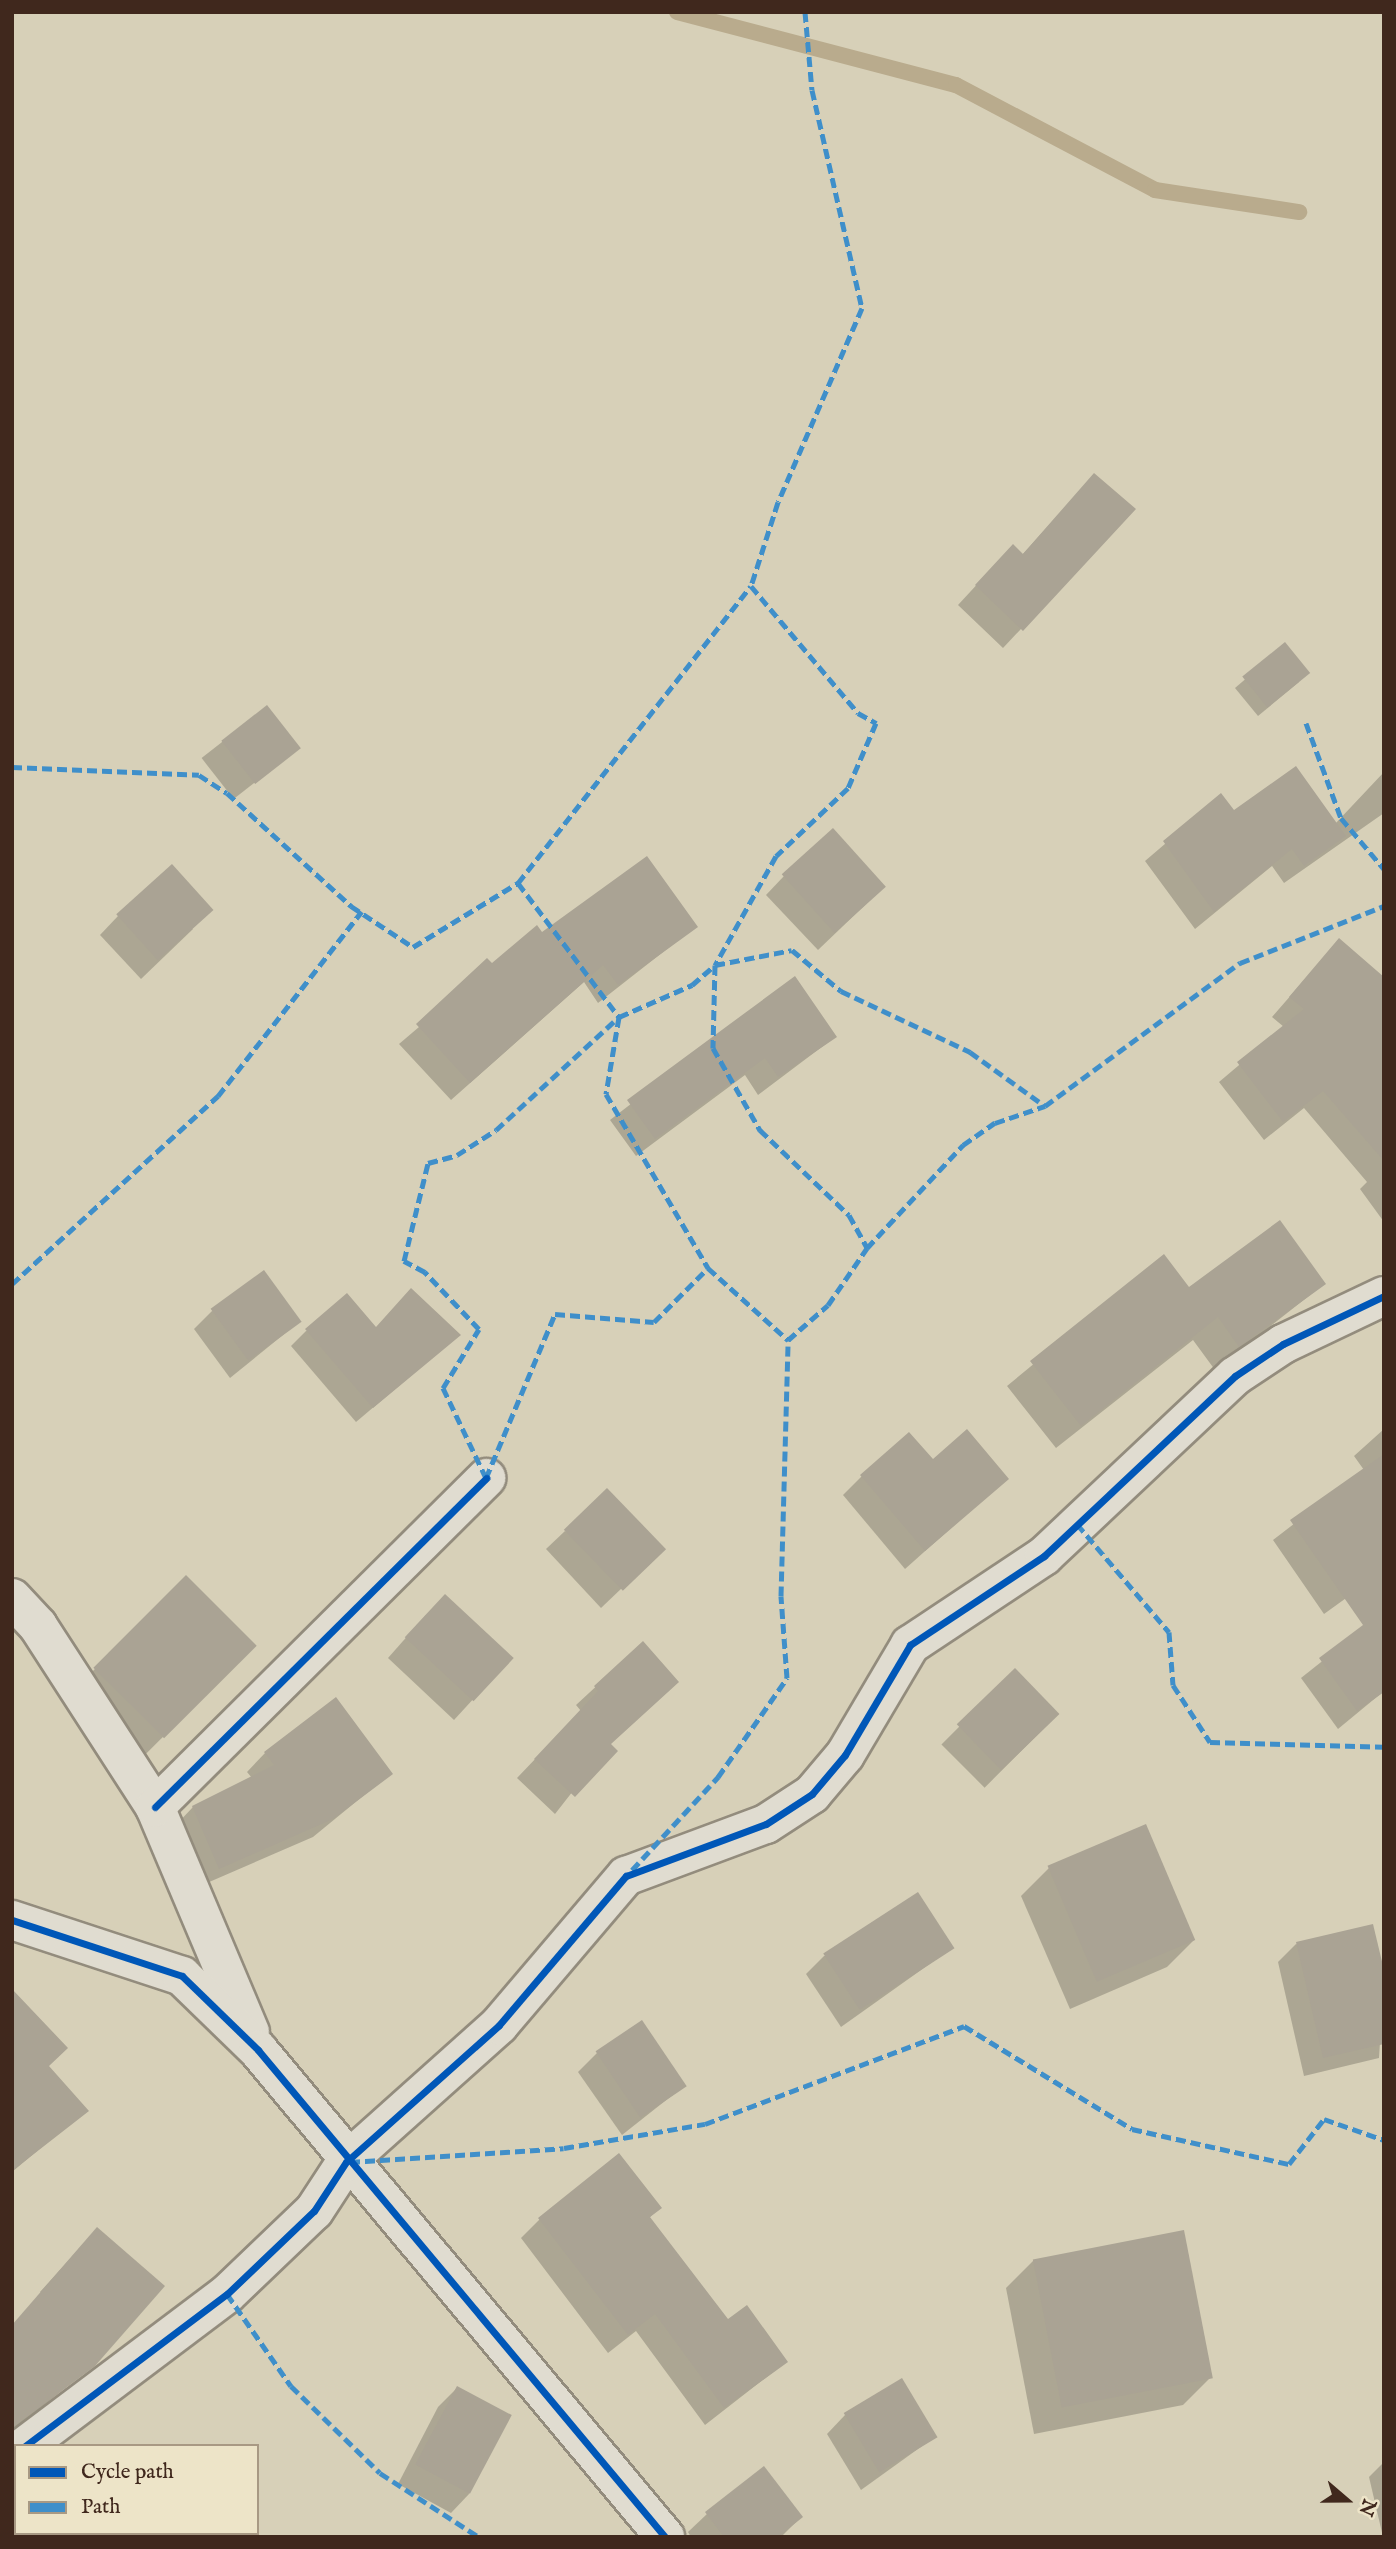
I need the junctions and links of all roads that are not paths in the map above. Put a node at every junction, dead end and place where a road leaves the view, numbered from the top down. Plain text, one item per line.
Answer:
1 (1384, 1296) edge
2 (486, 1478) dead end
3 (12, 1598) edge
4 (155, 1807) junction
5 (12, 1920) edge
6 (258, 2050) junction
7 (346, 2162) junction
8 (28, 2444) edge
9 (665, 2537) edge

1 - 7 street
2 - 4 street
3 - 4 street
4 - 6 street
5 - 6 street
6 - 7 street
7 - 8 street
7 - 9 street

